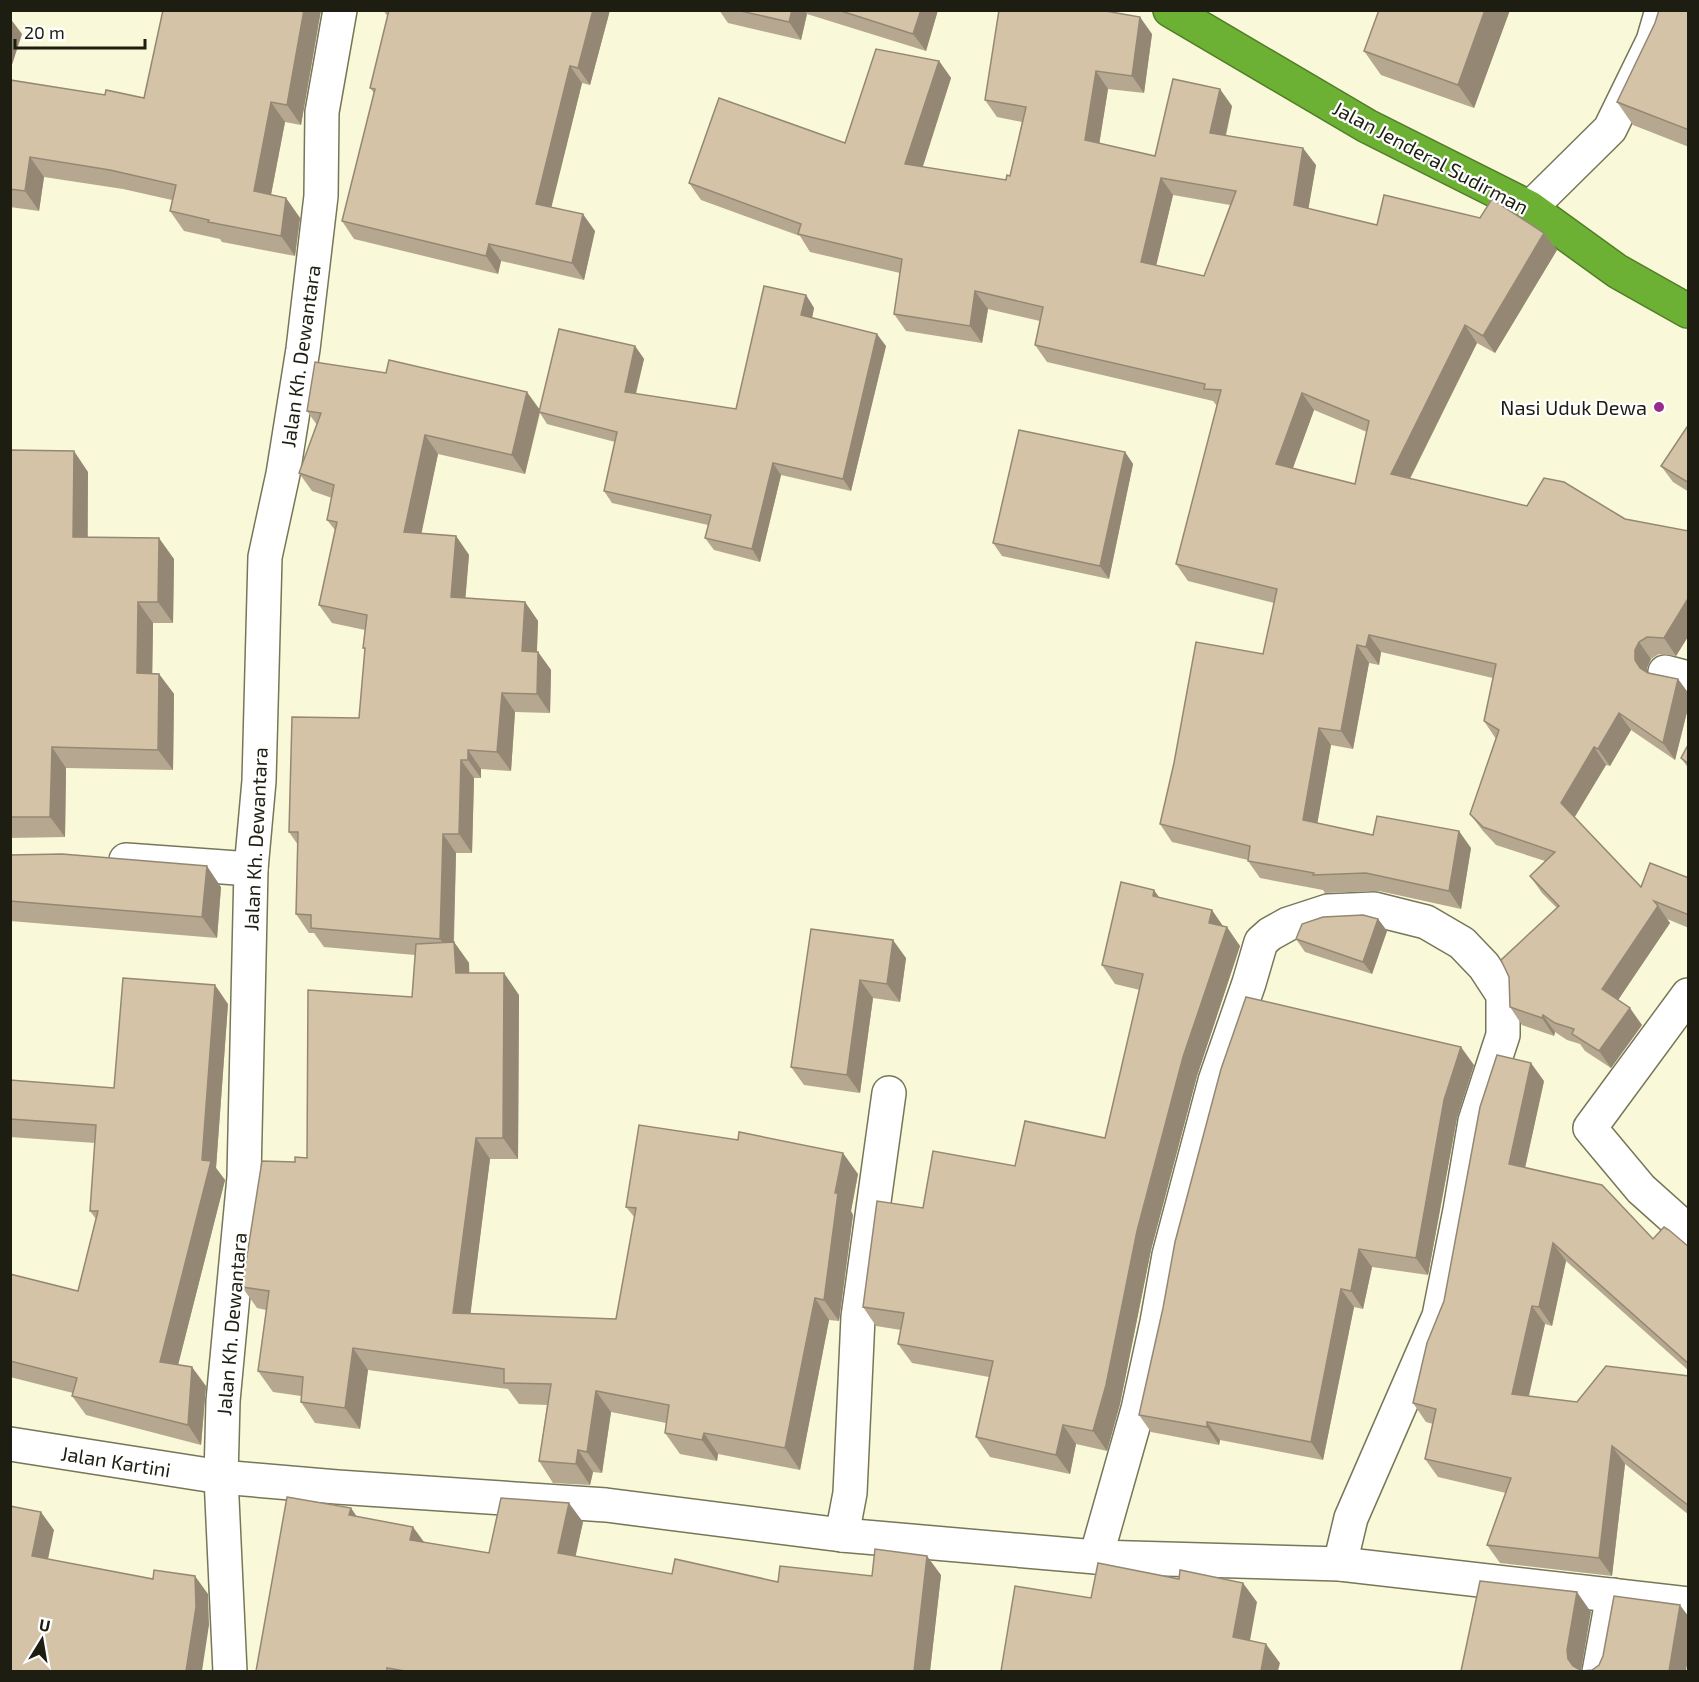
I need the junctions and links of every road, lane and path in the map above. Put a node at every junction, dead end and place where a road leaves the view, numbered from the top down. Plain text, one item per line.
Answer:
1 (340, 10) edge
2 (1170, 10) edge
3 (1662, 10) edge
4 (1530, 208) junction
5 (1689, 311) edge
6 (100, 858) edge
7 (251, 869) junction
8 (1689, 995) edge
9 (889, 1093) dead end
10 (1689, 1232) edge
11 (10, 1444) edge
12 (221, 1477) junction
13 (842, 1535) junction
14 (1096, 1557) junction
15 (1340, 1564) junction
16 (1613, 1595) junction
17 (1689, 1604) edge
18 (230, 1671) edge
19 (1599, 1671) edge

1 - 7 street, Jalan Kh. Dewantara
2 - 4 highway, Jalan Jenderal Sudirman
3 - 4 street
4 - 5 highway, Jalan Jenderal Sudirman
6 - 7 street
7 - 12 street, Jalan Kh. Dewantara
8 - 10 street
9 - 13 street
11 - 12 street, Jalan Kartini
12 - 13 street, Jalan Kartini
12 - 18 street, Jalan Kh. Dewantara
13 - 14 street, Jalan Kartini
14 - 15 street, Jalan Kartini
14 - 15 street
15 - 16 street, Jalan Kartini
16 - 17 street, Jalan Kartini
16 - 19 street

